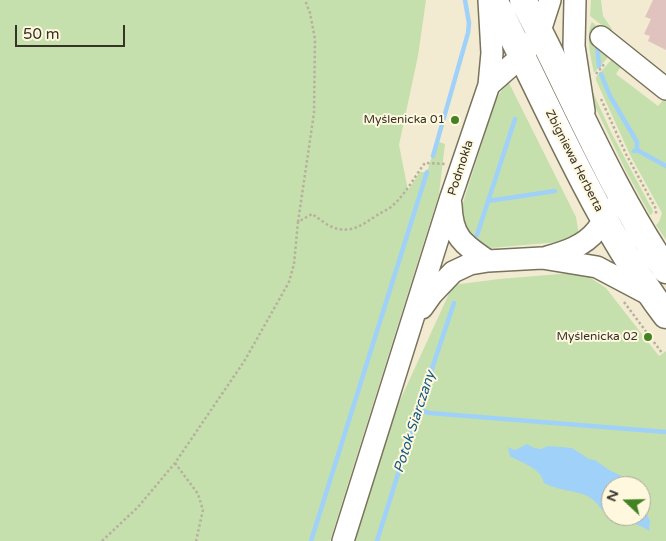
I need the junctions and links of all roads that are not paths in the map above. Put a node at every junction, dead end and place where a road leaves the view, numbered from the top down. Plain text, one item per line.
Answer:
1 (489, 0) edge
2 (494, 0) edge
3 (523, 0) edge
4 (550, 0) edge
5 (575, 0) edge
6 (540, 31) junction
7 (601, 37) dead end
8 (522, 56) junction
9 (489, 85) junction
10 (666, 89) edge
11 (586, 126) junction
12 (621, 196) junction
13 (451, 197) junction
14 (604, 220) junction
15 (542, 258) junction
16 (488, 261) junction
17 (666, 270) edge
18 (658, 305) edge
19 (412, 323) junction
20 (343, 541) edge

1 - 9 street
2 - 8 main road, Zbigniewa Herberta
3 - 6 main road, Zbigniewa Herberta
4 - 6 street, Podmokła
5 - 11 street
6 - 8 street, Podmokła
6 - 11 main road, Zbigniewa Herberta
7 - 10 street
8 - 9 street, Podmokła
8 - 14 main road, Zbigniewa Herberta
9 - 13 street, Podmokła
11 - 12 main road, Zbigniewa Herberta
12 - 14 street
12 - 17 main road, Zbigniewa Herberta
13 - 16 street
13 - 19 street, Podmokła
14 - 15 street
14 - 18 main road, Zbigniewa Herberta
15 - 16 street, Podmokła
15 - 18 street, Podmokła
16 - 19 street, Podmokła
19 - 20 street, Podmokła

